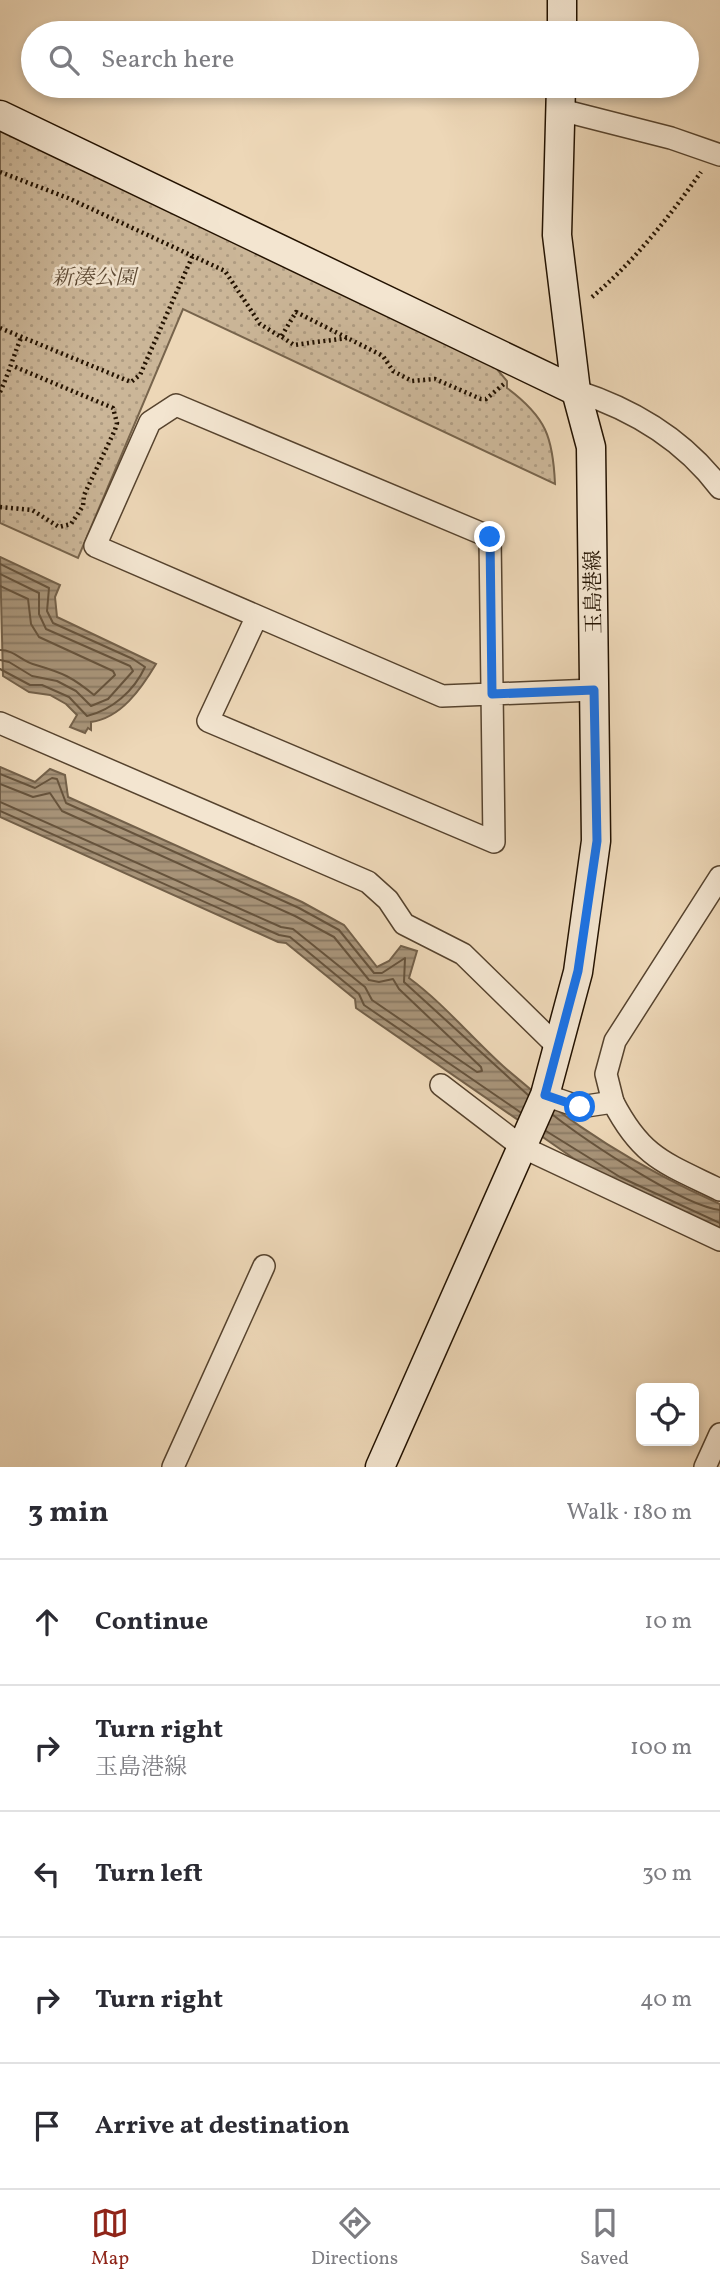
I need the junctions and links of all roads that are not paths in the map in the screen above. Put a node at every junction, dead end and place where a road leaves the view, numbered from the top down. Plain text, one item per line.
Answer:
1 (562, 0) edge
2 (562, 21) edge
3 (561, 98) edge
4 (0, 115) edge
5 (718, 153) edge
6 (576, 391) junction
7 (720, 488) edge
8 (257, 616) junction
9 (594, 690) junction
10 (492, 694) junction
11 (0, 723) edge
12 (720, 878) edge
13 (556, 1045) junction
14 (441, 1085) dead end
15 (545, 1095) junction
16 (612, 1102) junction
17 (522, 1147) junction
18 (720, 1190) edge
19 (720, 1240) edge
20 (264, 1266) dead end
21 (720, 1434) edge
22 (173, 1467) edge
23 (380, 1467) edge
24 (705, 1467) edge

1 - 2 street
3 - 5 street
3 - 6 street, 玉島港線
4 - 6 street
6 - 7 street
6 - 9 street, 玉島港線
8 - 10 street
8 - 10 street
8 - 10 street
9 - 10 street
9 - 13 street, 玉島港線
11 - 13 street
12 - 16 street
13 - 15 street, 玉島港線
14 - 17 street
15 - 16 street
15 - 17 street, 玉島港線
16 - 18 street
17 - 19 street
17 - 23 street, 玉島港線
20 - 22 street
21 - 24 street

